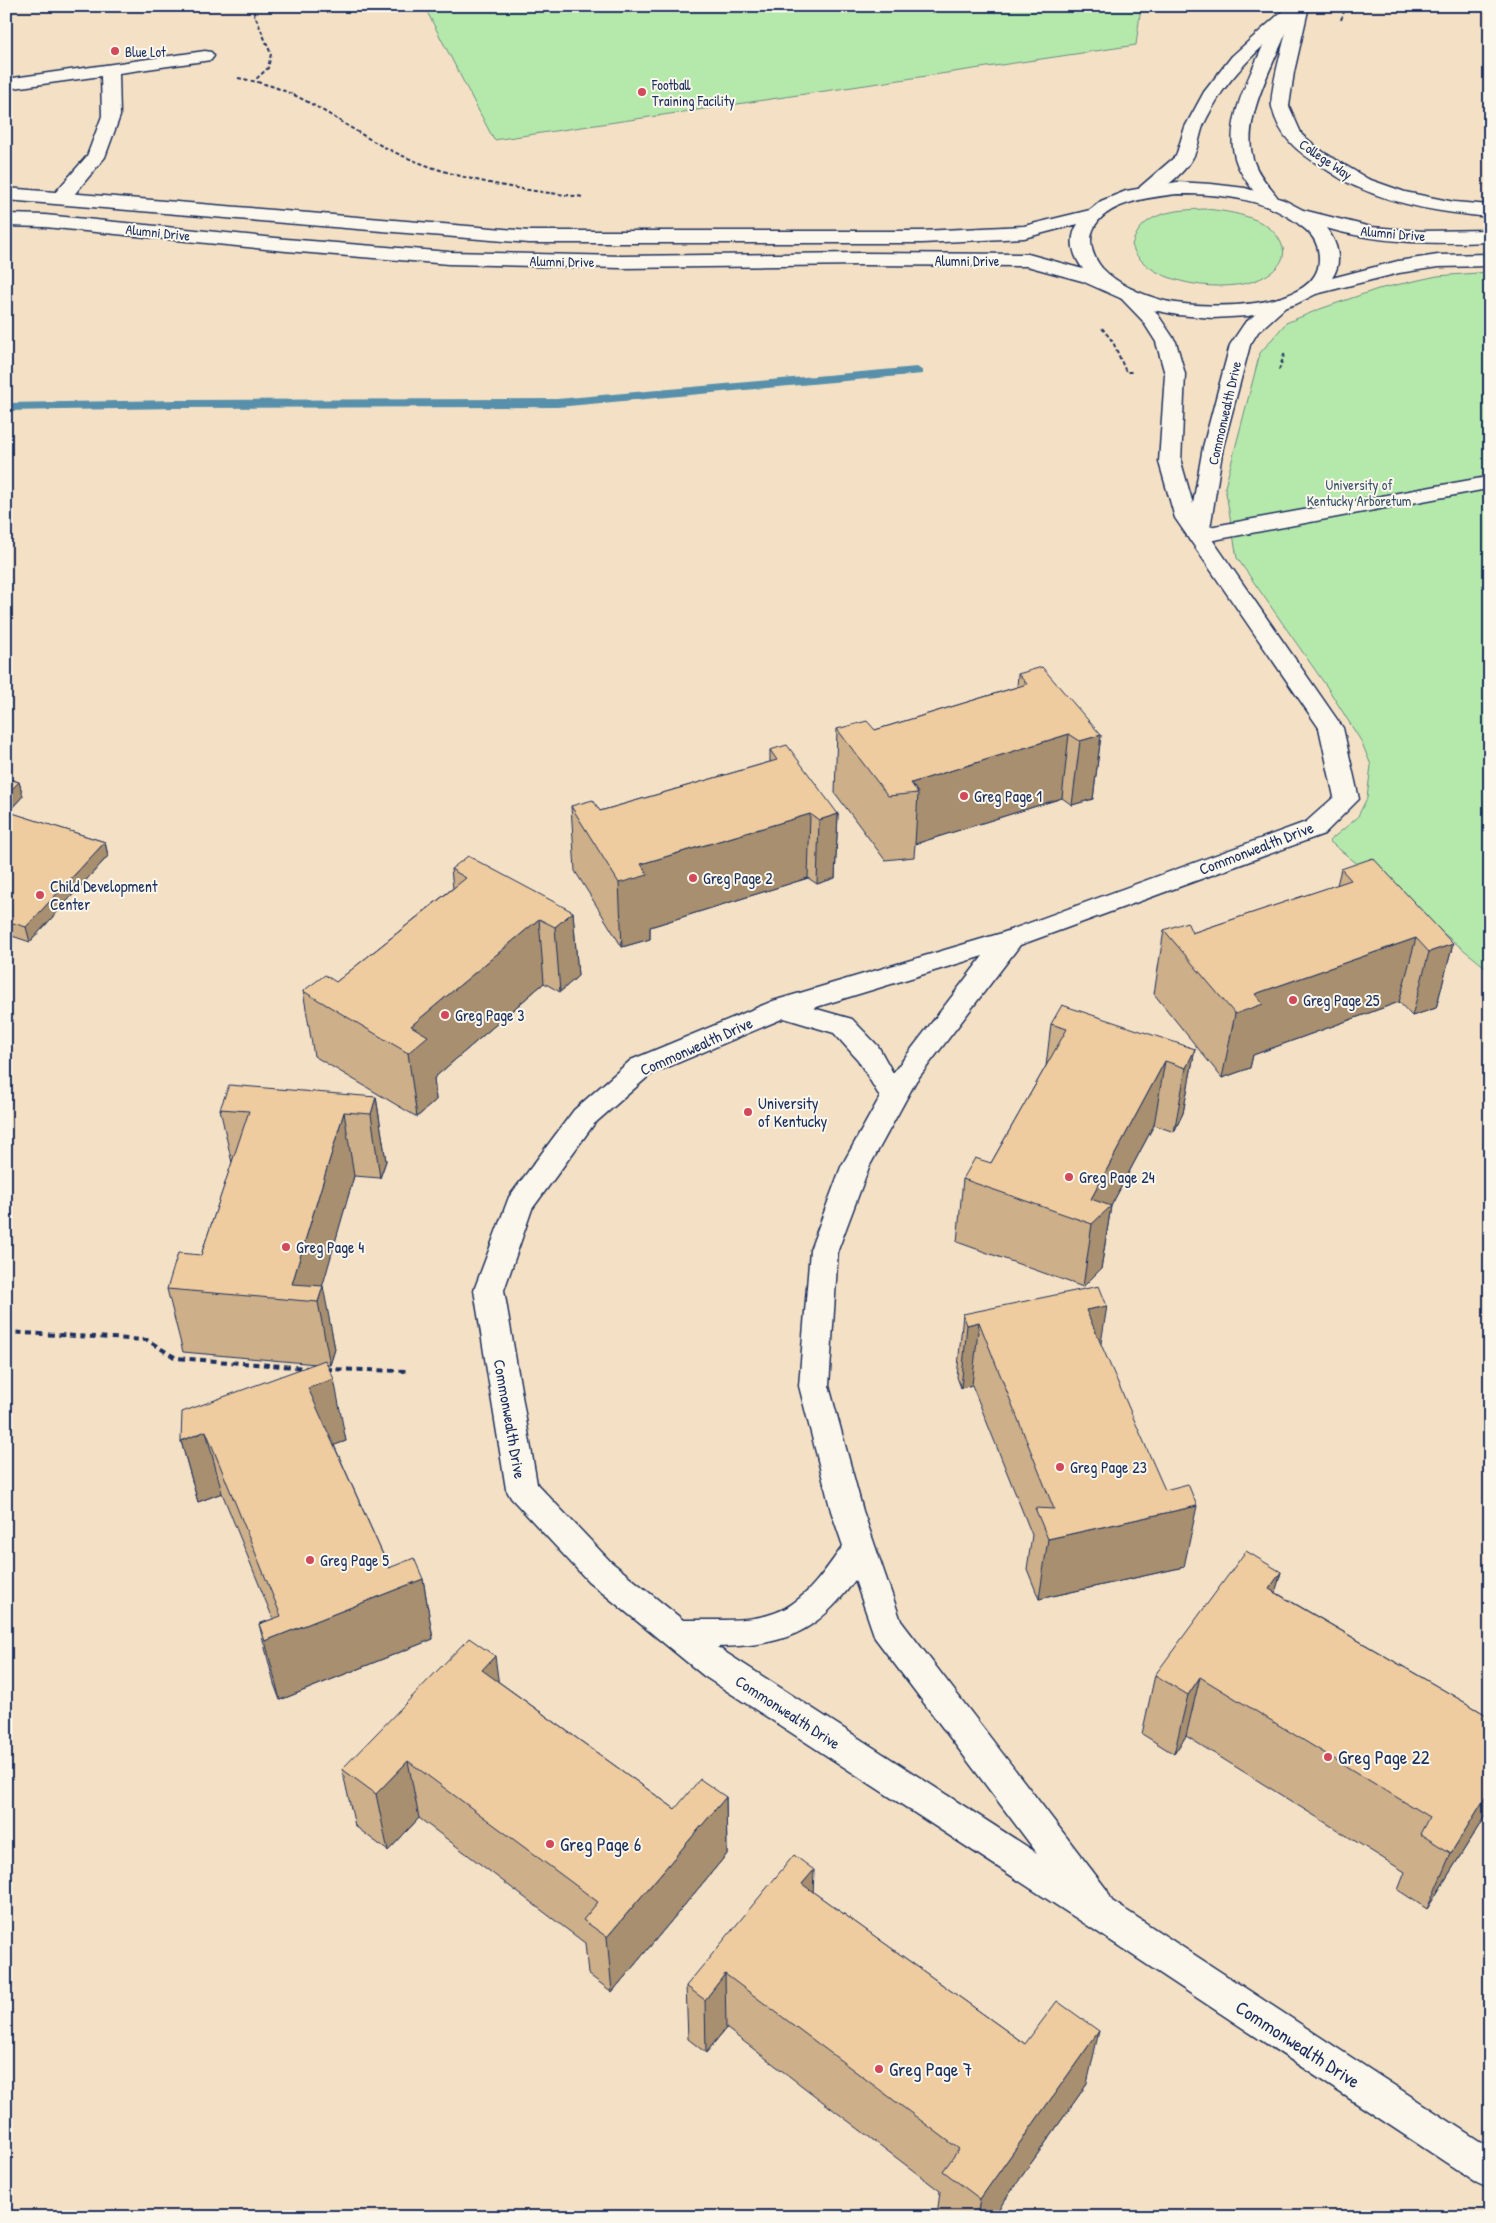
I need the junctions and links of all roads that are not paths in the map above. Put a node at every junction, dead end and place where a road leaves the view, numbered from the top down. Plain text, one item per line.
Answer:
1 (1300, 6) edge
2 (1283, 20) junction
3 (204, 56) dead end
4 (110, 69) junction
5 (6, 84) edge
6 (1147, 191) junction
7 (6, 194) edge
8 (61, 198) junction
9 (1271, 201) junction
10 (1490, 211) edge
11 (1298, 213) junction
12 (1094, 214) junction
13 (6, 220) edge
14 (45, 221) junction
15 (1490, 236) edge
16 (1490, 260) edge
17 (1310, 290) junction
18 (1121, 291) junction
19 (1279, 304) junction
20 (1487, 483) dead end
21 (1198, 536) junction
22 (1010, 939) junction
23 (782, 1008) junction
24 (894, 1098) junction
25 (860, 1548) junction
26 (677, 1634) junction
27 (1106, 1917) junction
28 (1490, 2170) edge

1 - 2 street, College Way
1 - 10 street, College Way
2 - 6 street, College Way
2 - 9 street, College Way
3 - 4 street
4 - 5 street
4 - 8 street
6 - 9 street
6 - 12 street, Alumni Drive
7 - 8 street, Alumni Drive
8 - 12 street, Alumni Drive
8 - 14 street
9 - 11 street
11 - 15 street, Alumni Drive
11 - 17 street
12 - 18 street
13 - 14 street, Alumni Drive
14 - 18 street, Alumni Drive
16 - 17 street, Alumni Drive
17 - 19 street, Alumni Drive
18 - 19 street
18 - 21 street, Commonwealth Drive
19 - 21 street, Commonwealth Drive
20 - 21 street
21 - 22 street, Commonwealth Drive
22 - 23 street, Commonwealth Drive
22 - 24 street, Commonwealth Drive
23 - 24 street
23 - 26 street, Commonwealth Drive
24 - 25 street, Commonwealth Drive
25 - 26 street
25 - 27 street, Commonwealth Drive
26 - 27 street, Commonwealth Drive
27 - 28 street, Commonwealth Drive

